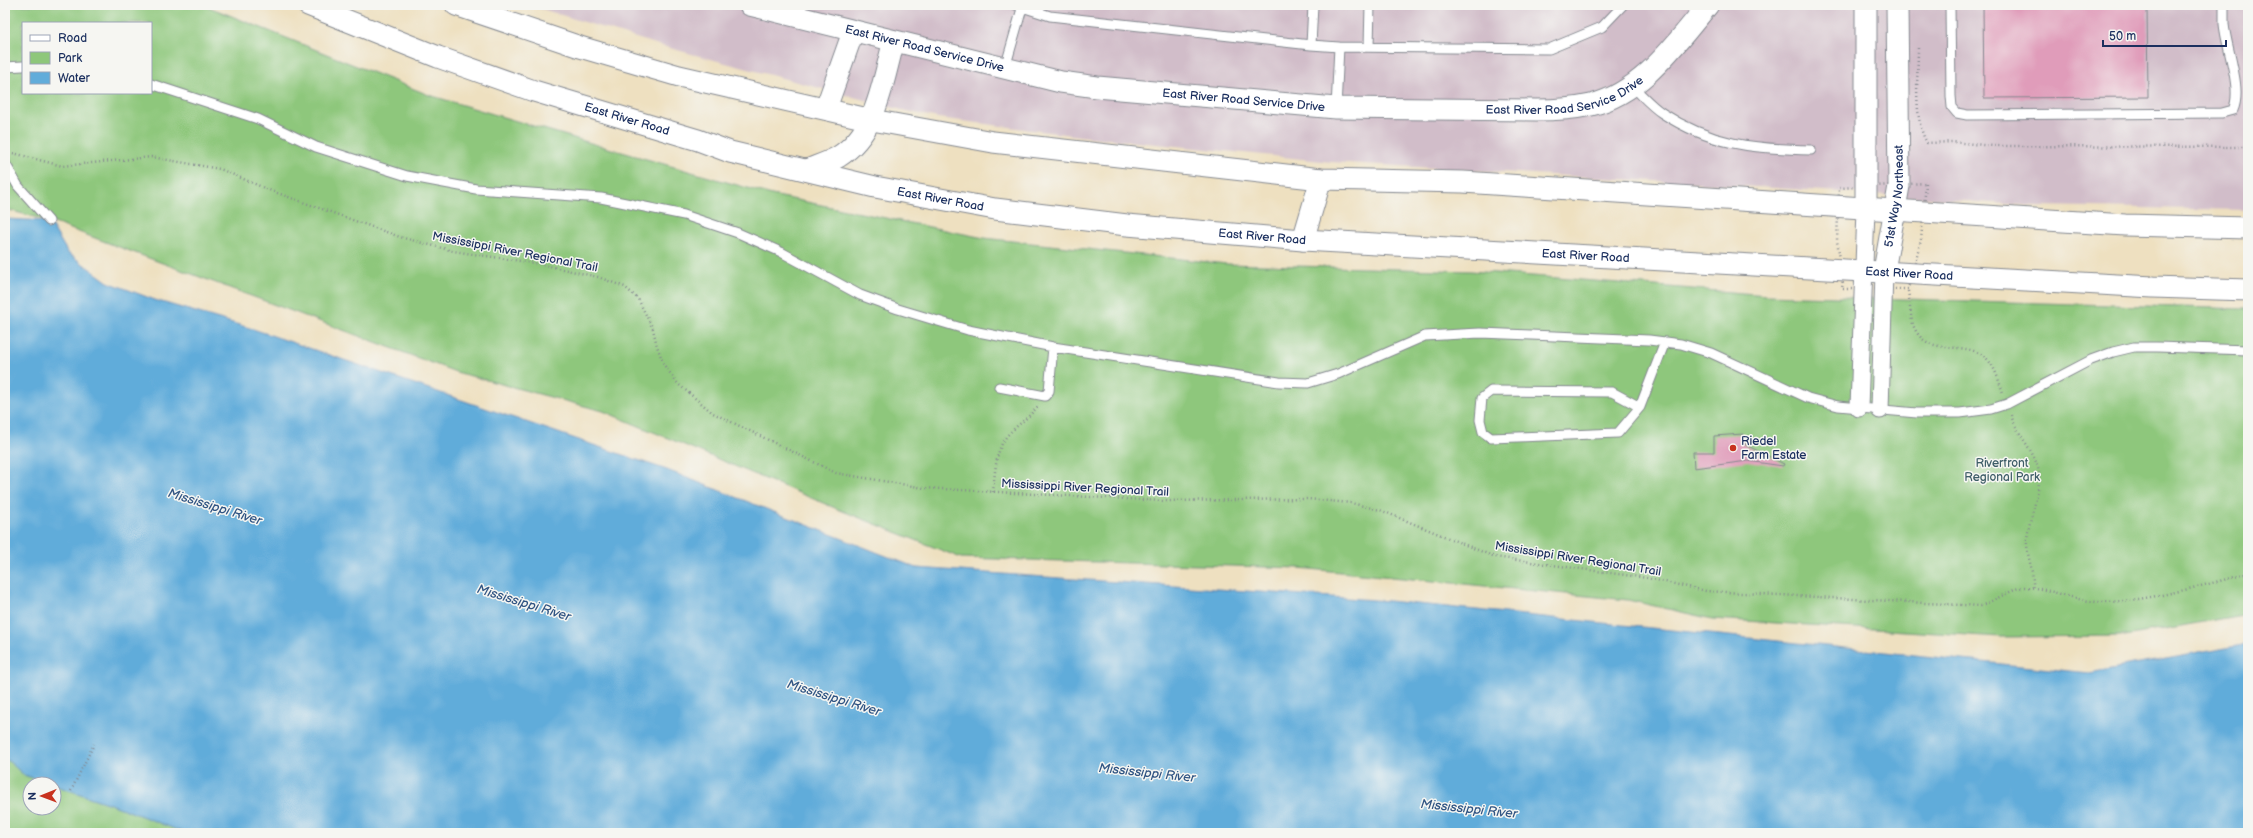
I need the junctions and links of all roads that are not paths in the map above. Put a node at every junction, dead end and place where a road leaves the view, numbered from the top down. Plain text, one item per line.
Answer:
1 (308, 5) edge
2 (456, 5) edge
3 (750, 5) edge
4 (1313, 5) edge
5 (1370, 5) edge
6 (1623, 5) edge
7 (1708, 5) edge
8 (1866, 5) edge
9 (1897, 5) edge
10 (1950, 5) edge
11 (2224, 5) edge
12 (1021, 6) edge
13 (853, 32) junction
14 (894, 41) junction
15 (1311, 45) junction
16 (1339, 47) junction
17 (1369, 47) junction
18 (22, 66) edge
19 (5, 67) edge
20 (1005, 68) junction
21 (152, 84) edge
22 (1632, 86) junction
23 (826, 108) junction
24 (1336, 108) junction
25 (872, 120) junction
26 (1811, 150) dead end
27 (5, 162) edge
28 (807, 170) junction
29 (1321, 179) junction
30 (1866, 209) junction
31 (1895, 211) junction
32 (49, 221) dead end
33 (2248, 228) edge
34 (1303, 240) junction
35 (1863, 270) junction
36 (1884, 272) junction
37 (2248, 290) edge
38 (1665, 342) junction
39 (1053, 347) junction
40 (2248, 350) edge
41 (999, 387) dead end
42 (1640, 407) junction
43 (1859, 408) junction
44 (1880, 410) junction

1 - 28 street, East River Road
2 - 23 street
3 - 13 street, East River Road Service Drive
4 - 15 lane
5 - 17 lane
6 - 17 lane
7 - 22 street, East River Road Service Drive
8 - 30 street, 51st Way Northeast
9 - 31 street, 51st Way Northeast
10 - 11 lane
12 - 15 lane
12 - 20 lane
13 - 14 street, East River Road Service Drive
13 - 23 street
14 - 20 street, East River Road Service Drive
14 - 25 street
15 - 16 lane
16 - 17 lane
16 - 24 lane
18 - 19 lane
20 - 24 street, East River Road Service Drive
21 - 39 lane
22 - 24 street, East River Road Service Drive
22 - 26 lane
23 - 25 street
25 - 28 street
25 - 29 street
27 - 32 lane
28 - 34 street, East River Road
29 - 30 street
29 - 34 street
30 - 31 street
30 - 35 street, 51st Way Northeast
31 - 33 street
31 - 36 street, 51st Way Northeast
34 - 35 street, East River Road
35 - 36 street, East River Road
35 - 43 street, 51st Way Northeast
36 - 37 street, East River Road
36 - 44 street, 51st Way Northeast
38 - 39 lane
38 - 42 lane
38 - 43 lane
39 - 41 lane
40 - 44 lane
42 - 42 lane
43 - 44 lane

